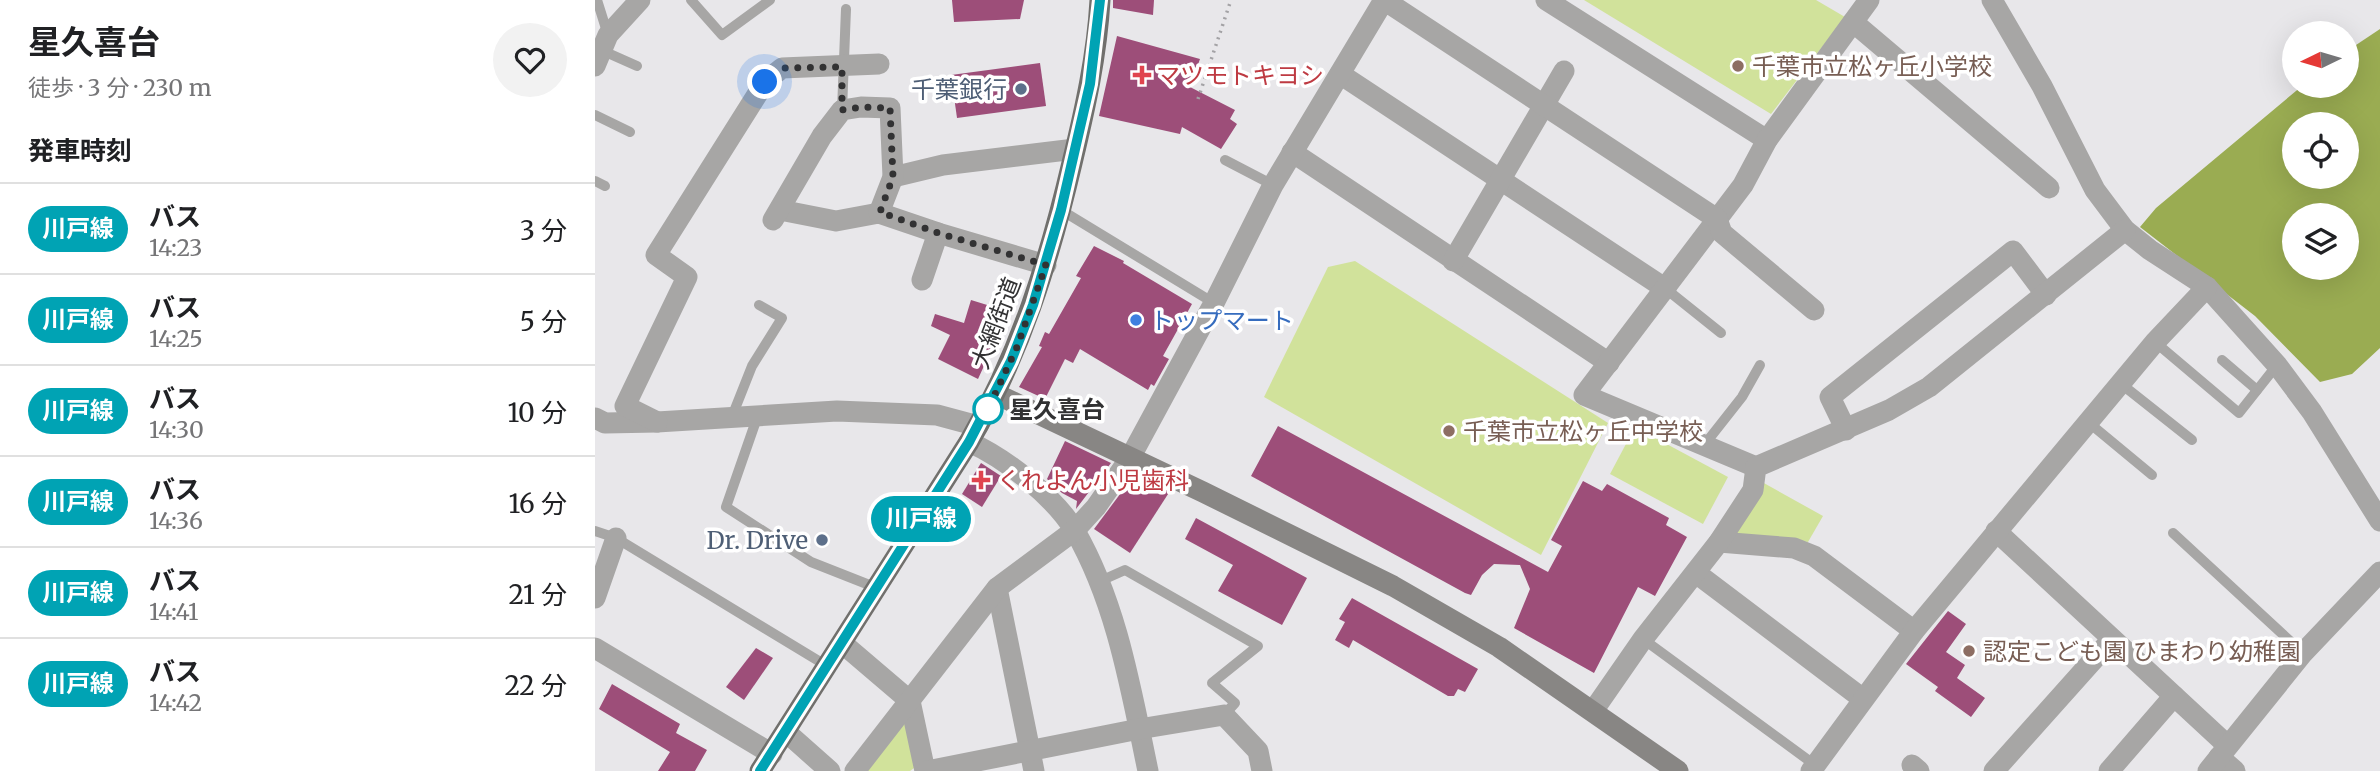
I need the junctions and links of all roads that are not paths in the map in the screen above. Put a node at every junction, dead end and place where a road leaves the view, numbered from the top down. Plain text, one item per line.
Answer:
1 (597, 0) edge
2 (640, 0) edge
3 (691, 0) edge
4 (770, 0) edge
5 (1100, 0) edge
6 (1546, 0) edge
7 (1869, 0) edge
8 (1992, 0) edge
9 (846, 9) dead end
10 (1853, 22) junction
11 (601, 51) edge
12 (879, 64) dead end
13 (637, 66) dead end
14 (842, 67) junction
15 (1563, 71) dead end
16 (1340, 74) junction
17 (1545, 104) junction
18 (842, 110) junction
19 (595, 114) edge
20 (630, 132) dead end
21 (1767, 140) junction
22 (1075, 149) junction
23 (1292, 152) junction
24 (1225, 160) dead end
25 (893, 177) junction
26 (1501, 180) junction
27 (1273, 186) junction
28 (2049, 188) dead end
29 (1061, 210) junction
30 (880, 212) junction
31 (1717, 219) junction
32 (2125, 230) junction
33 (938, 233) junction
34 (1453, 261) junction
35 (1046, 265) junction
36 (922, 280) dead end
37 (2207, 287) junction
38 (1666, 289) junction
39 (2046, 295) junction
40 (1214, 303) junction
41 (759, 305) dead end
42 (1814, 310) dead end
43 (1721, 333) dead end
44 (2155, 342) junction
45 (2222, 360) dead end
46 (1609, 363) junction
47 (1760, 365) dead end
48 (2277, 365) junction
49 (2120, 383) junction
50 (2257, 390) junction
51 (996, 394) junction
52 (758, 415) junction
53 (595, 418) edge
54 (731, 419) junction
55 (657, 422) junction
56 (2088, 422) junction
57 (1846, 430) junction
58 (974, 434) junction
59 (2192, 440) dead end
60 (1705, 444) junction
61 (1130, 457) junction
62 (1756, 467) junction
63 (2152, 475) dead end
64 (2380, 521) edge
65 (1075, 530) junction
66 (595, 531) edge
67 (1996, 531) junction
68 (2173, 533) dead end
69 (616, 538) junction
70 (1719, 542) junction
71 (2380, 572) edge
72 (1696, 573) junction
73 (1098, 582) junction
74 (877, 588) junction
75 (997, 588) junction
76 (595, 598) edge
77 (1914, 631) junction
78 (1643, 639) junction
79 (2112, 639) junction
80 (842, 643) junction
81 (595, 648) edge
82 (2303, 653) junction
83 (827, 666) junction
84 (2174, 696) junction
85 (1863, 699) junction
86 (910, 701) junction
87 (1593, 711) junction
88 (1224, 715) junction
89 (1139, 729) junction
90 (786, 732) junction
91 (1032, 761) edge
92 (2222, 761) edge
93 (766, 762) edge
94 (1813, 768) edge
95 (830, 771) edge
96 (855, 771) edge
97 (926, 771) edge
98 (1148, 771) edge
99 (1262, 771) edge
100 (1678, 771) edge
101 (1994, 771) edge
102 (2109, 771) edge

1 - 11 lane
2 - 11 street
3 - 4 lane
5 - 22 main road, 大網街道
6 - 21 street
7 - 10 street
8 - 32 street
9 - 14 lane
10 - 21 street
10 - 28 street
11 - 13 lane
12 - 14 street
14 - 18 lane
14 - 55 street
15 - 17 street
16 - 17 street
16 - 23 street
16 - 26 street
17 - 26 street
17 - 31 street
18 - 25 street
18 - 30 street
19 - 20 lane
21 - 31 street
22 - 25 street
22 - 29 main road, 大網街道
23 - 27 street
23 - 34 street
24 - 27 lane
25 - 30 street
26 - 34 street
26 - 38 street
27 - 40 street
29 - 35 main road, 大網街道
29 - 40 lane
30 - 33 street
31 - 38 street
31 - 42 street
32 - 37 street
32 - 39 street
33 - 35 street
33 - 36 street
34 - 46 street
35 - 51 main road, 大網街道
37 - 44 street
37 - 48 street
38 - 43 lane
38 - 46 street
39 - 57 street
39 - 57 street
40 - 61 street
41 - 54 lane
44 - 49 street
44 - 50 lane
45 - 50 lane
46 - 60 street
47 - 60 lane
48 - 50 lane
48 - 64 street
49 - 56 street
49 - 59 lane
51 - 58 main road, 大網街道
51 - 61 street
52 - 54 street
52 - 58 street
52 - 74 lane
53 - 55 street
54 - 55 street
56 - 63 lane
56 - 67 street
57 - 62 street
58 - 65 street
58 - 74 main road, 大網街道
60 - 62 street
61 - 65 street
61 - 87 street
62 - 70 street
65 - 73 street
65 - 75 street
66 - 69 lane
67 - 77 street
67 - 79 street
68 - 82 lane
69 - 76 street
69 - 83 lane
70 - 72 street
70 - 77 street
71 - 82 street
72 - 78 street
72 - 85 street
73 - 88 lane
73 - 89 street
74 - 80 main road, 大網街道
75 - 86 street
75 - 91 street
77 - 85 street
78 - 87 street
78 - 94 lane
79 - 84 street
79 - 101 street
80 - 83 main road, 大網街道
80 - 86 street
81 - 93 street
82 - 92 street
83 - 90 main road, 大網街道
84 - 92 street
84 - 102 street
85 - 94 street
86 - 96 street
86 - 97 street
87 - 100 street
88 - 89 street
88 - 99 street
89 - 91 street
89 - 98 street
90 - 93 main road, 大網街道
90 - 95 street
91 - 97 street

